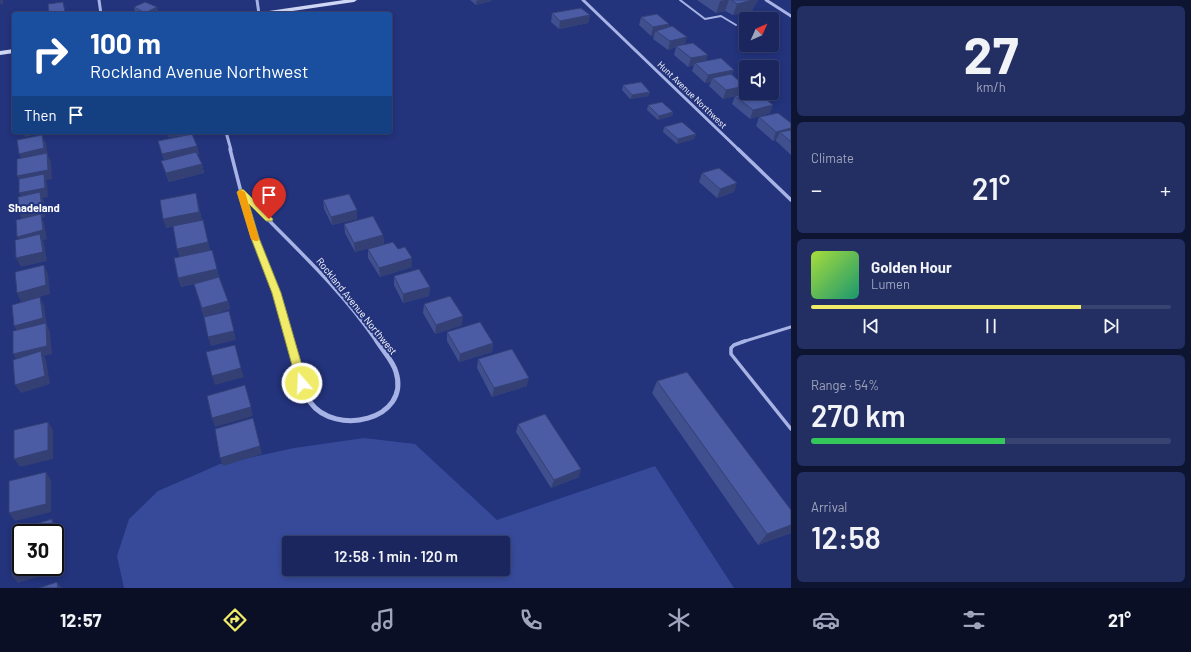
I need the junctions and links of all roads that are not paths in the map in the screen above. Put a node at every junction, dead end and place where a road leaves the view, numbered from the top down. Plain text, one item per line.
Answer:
1 (100, 0) edge
2 (257, 0) edge
3 (354, 0) edge
4 (583, 0) edge
5 (680, 0) edge
6 (766, 0) edge
7 (101, 12) edge
8 (259, 12) edge
9 (275, 12) edge
10 (791, 16) edge
11 (736, 25) dead end
12 (12, 51) edge
13 (0, 53) edge
14 (226, 134) edge
15 (241, 192) junction
16 (791, 200) edge
17 (791, 327) edge
18 (791, 429) edge

1 - 7 street
2 - 8 street
3 - 9 main road
4 - 16 street, Hunt Avenue Northwest
5 - 11 lane
6 - 10 street
12 - 13 main road
14 - 15 street, Rockland Avenue Northwest
15 - 15 street, Rockland Avenue Northwest
17 - 18 lane

